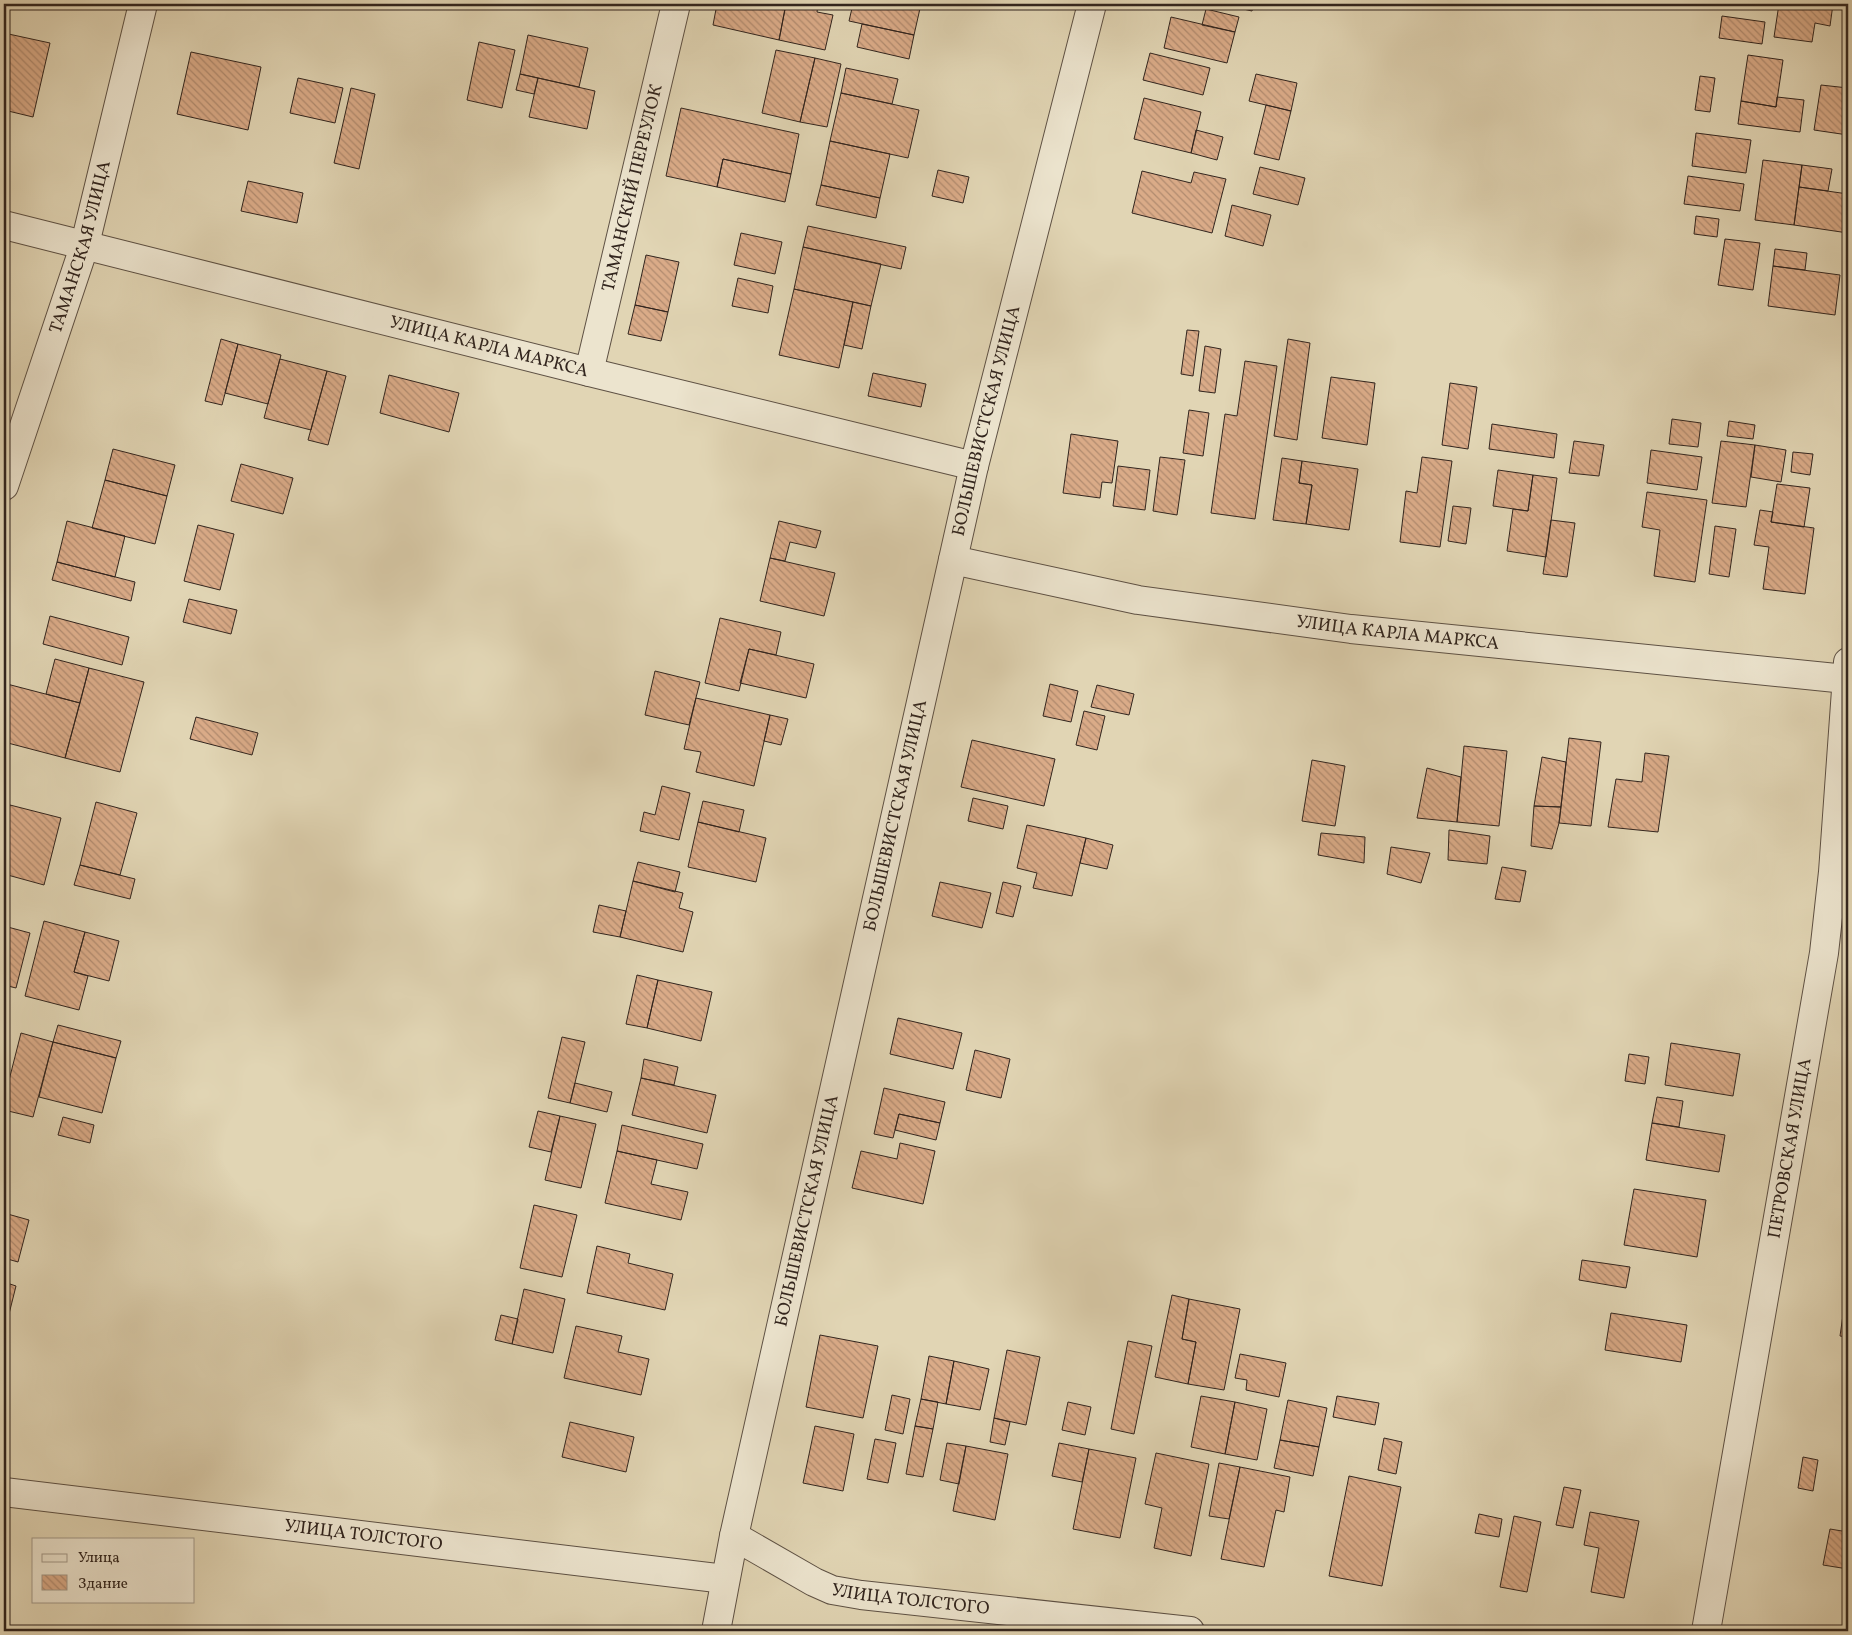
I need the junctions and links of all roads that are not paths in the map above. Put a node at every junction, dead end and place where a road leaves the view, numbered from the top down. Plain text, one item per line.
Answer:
1 (143, 4) edge
2 (676, 4) edge
3 (1092, 4) edge
4 (4, 225) edge
5 (85, 244) junction
6 (589, 372) junction
7 (974, 466) junction
8 (4, 486) edge
9 (953, 560) junction
10 (1847, 670) edge
11 (4, 1492) edge
12 (734, 1536) junction
13 (725, 1579) junction
14 (716, 1631) edge
15 (1190, 1631) edge
16 (1706, 1631) edge

1 - 5 street, ТАМАНСКАЯ УЛИЦА
2 - 6 street, ТАМАНСКИЙ ПЕРЕУЛОК
3 - 7 street, БОЛЬШЕВИСТСКАЯ УЛИЦА
4 - 5 street, УЛИЦА КАРЛА МАРКСА
5 - 6 street, УЛИЦА КАРЛА МАРКСА
5 - 8 street, ТАМАНСКАЯ УЛИЦА
6 - 7 street, УЛИЦА КАРЛА МАРКСА
7 - 9 street, БОЛЬШЕВИСТСКАЯ УЛИЦА
9 - 10 street, УЛИЦА КАРЛА МАРКСА
9 - 12 street, БОЛЬШЕВИСТСКАЯ УЛИЦА
10 - 16 street, ПЕТРОВСКАЯ УЛИЦА
11 - 13 street, УЛИЦА ТОЛСТОГО
12 - 13 street, БОЛЬШЕВИСТСКАЯ УЛИЦА
12 - 15 street, УЛИЦА ТОЛСТОГО
13 - 14 street, БОЛЬШЕВИСТСКАЯ УЛИЦА

